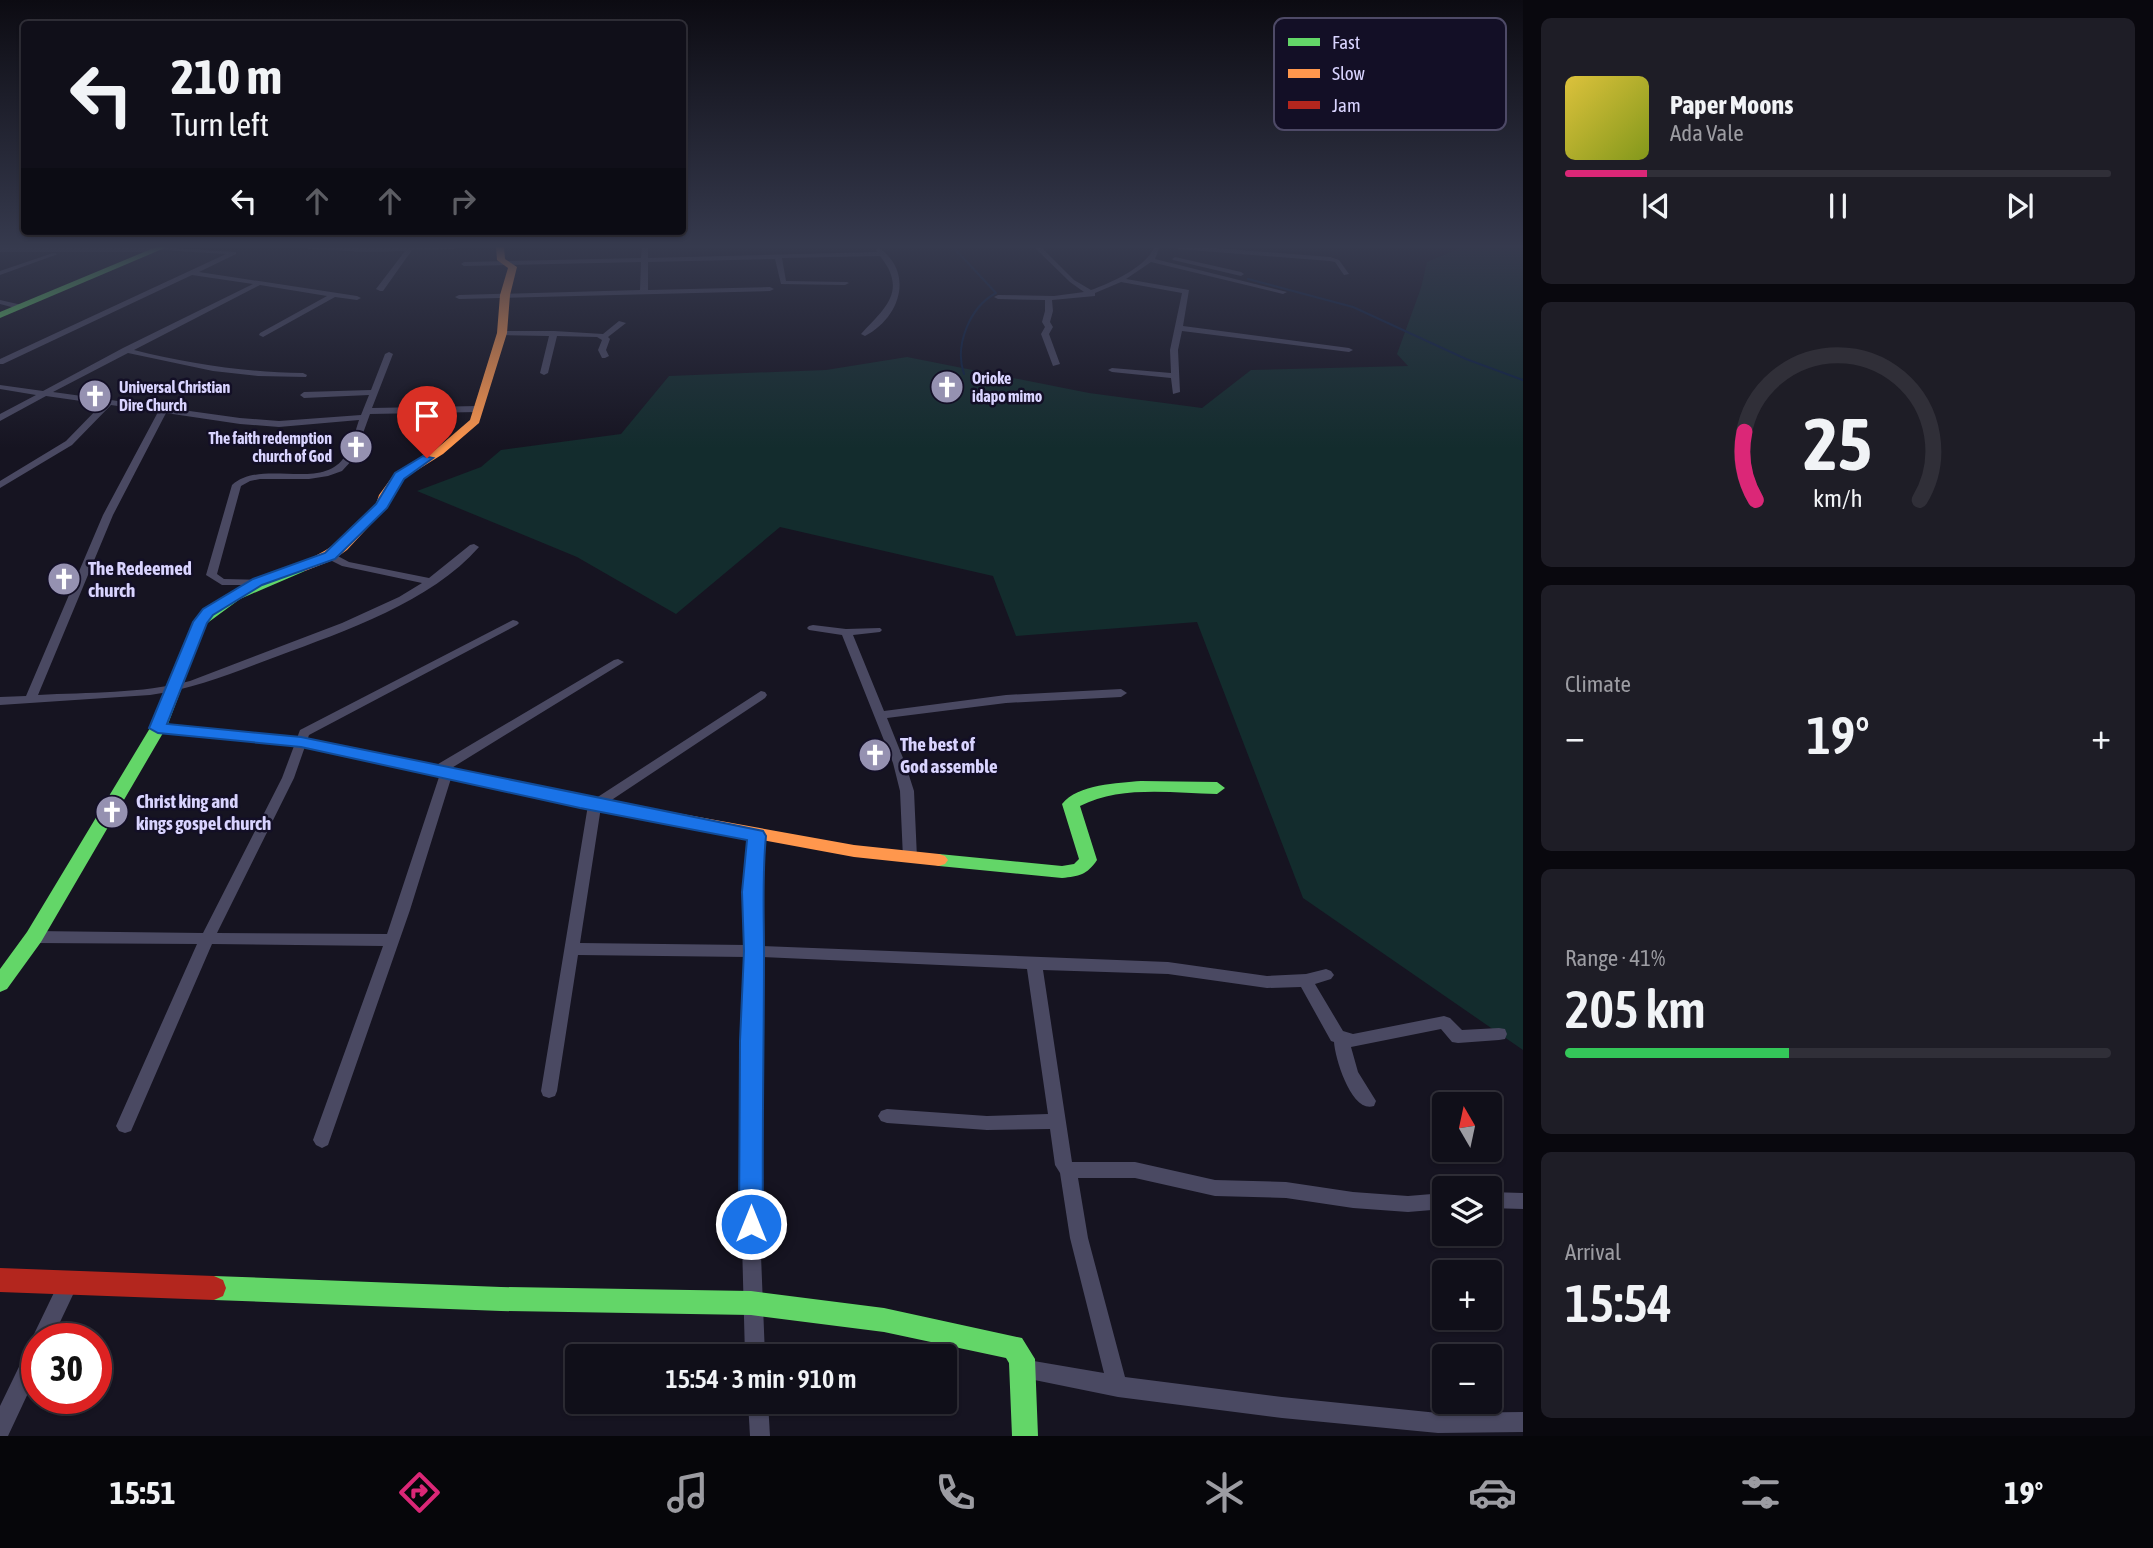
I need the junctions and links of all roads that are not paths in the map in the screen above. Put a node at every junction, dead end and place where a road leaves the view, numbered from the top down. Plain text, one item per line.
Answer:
1 (102, 314) edge
2 (199, 314) edge
3 (301, 314) edge
4 (504, 314) edge
5 (888, 314) edge
6 (1048, 314) edge
7 (1180, 314) edge
8 (622, 323) dead end
9 (1177, 328) junction
10 (554, 333) junction
11 (502, 334) junction
12 (865, 334) dead end
13 (263, 335) dead end
14 (604, 337) junction
15 (126, 350) junction
16 (1349, 350) dead end
17 (389, 354) dead end
18 (605, 356) dead end
19 (0, 362) edge
20 (1056, 364) dead end
21 (1112, 370) dead end
22 (544, 373) dead end
23 (303, 375) dead end
24 (1176, 376) junction
25 (0, 387) edge
26 (375, 392) junction
27 (1176, 392) dead end
28 (45, 393) junction
29 (304, 396) dead end
30 (108, 403) junction
31 (478, 409) junction
32 (163, 410) junction
33 (367, 414) junction
34 (0, 418) edge
35 (0, 485) edge
36 (474, 547) dead end
37 (330, 556) junction
38 (258, 582) junction
39 (432, 582) junction
40 (513, 623) dead end
41 (813, 628) dead end
42 (876, 630) dead end
43 (846, 632) junction
44 (618, 662) dead end
45 (172, 688) junction
46 (1121, 693) dead end
47 (761, 695) dead end
48 (31, 698) junction
49 (0, 701) edge
50 (882, 715) junction
51 (158, 728) junction
52 (301, 742) junction
53 (443, 771) junction
54 (1217, 788) dead end
55 (595, 805) junction
56 (757, 836) junction
57 (910, 858) junction
58 (34, 937) junction
59 (208, 937) junction
60 (390, 940) junction
61 (571, 949) junction
62 (754, 951) junction
63 (1034, 964) junction
64 (1326, 975) dead end
65 (1306, 982) junction
66 (0, 984) edge
67 (1499, 1034) dead end
68 (1342, 1039) junction
69 (549, 1091) dead end
70 (1368, 1101) dead end
71 (887, 1116) dead end
72 (1058, 1121) junction
73 (125, 1126) dead end
74 (322, 1140) dead end
75 (1068, 1170) junction
76 (1502, 1200) edge
77 (1523, 1201) edge
78 (1432, 1202) edge
79 (0, 1280) edge
80 (69, 1282) junction
81 (751, 1303) junction
82 (50, 1323) edge
83 (754, 1344) edge
84 (1022, 1369) junction
85 (21, 1385) edge
86 (1118, 1387) junction
87 (759, 1414) edge
88 (1523, 1422) edge
89 (0, 1429) edge
90 (760, 1436) edge
91 (1026, 1436) edge

1 - 19 street
2 - 15 street
3 - 13 street
4 - 11 street
5 - 12 street
6 - 20 street
7 - 9 street
8 - 14 street
9 - 16 street
9 - 24 street
10 - 11 street
10 - 14 street
10 - 22 street
11 - 31 street
14 - 18 street
15 - 23 street
15 - 28 street
17 - 26 street
21 - 24 street
24 - 27 street
25 - 28 street
26 - 29 street
26 - 33 street
28 - 30 street
28 - 34 street
30 - 32 street
30 - 35 street
31 - 33 street
31 - 37 street
32 - 33 street
32 - 48 street
33 - 38 street
36 - 39 street
37 - 38 street
37 - 39 street
38 - 45 street
39 - 45 street
40 - 52 street
41 - 43 street
42 - 43 street
43 - 50 street
44 - 53 street
45 - 48 street
45 - 51 street
46 - 50 street
47 - 55 street
48 - 49 street
50 - 57 street
51 - 52 street
51 - 58 street
52 - 53 street
52 - 59 street
53 - 55 street
53 - 60 street
54 - 57 street
55 - 56 street
55 - 61 street
56 - 57 street
56 - 62 street
58 - 59 street
58 - 66 street
59 - 60 street
59 - 73 street
60 - 74 street
61 - 62 street
61 - 69 street
62 - 63 street
62 - 81 street
63 - 65 street
63 - 72 street
64 - 65 street
65 - 68 street
67 - 68 street
68 - 70 street
71 - 72 street
72 - 75 street
75 - 78 street
75 - 86 street
76 - 77 street
79 - 80 street
80 - 81 street
80 - 82 street
81 - 83 street
81 - 84 street
84 - 86 street
84 - 91 street
85 - 89 street
86 - 88 street
87 - 90 street

